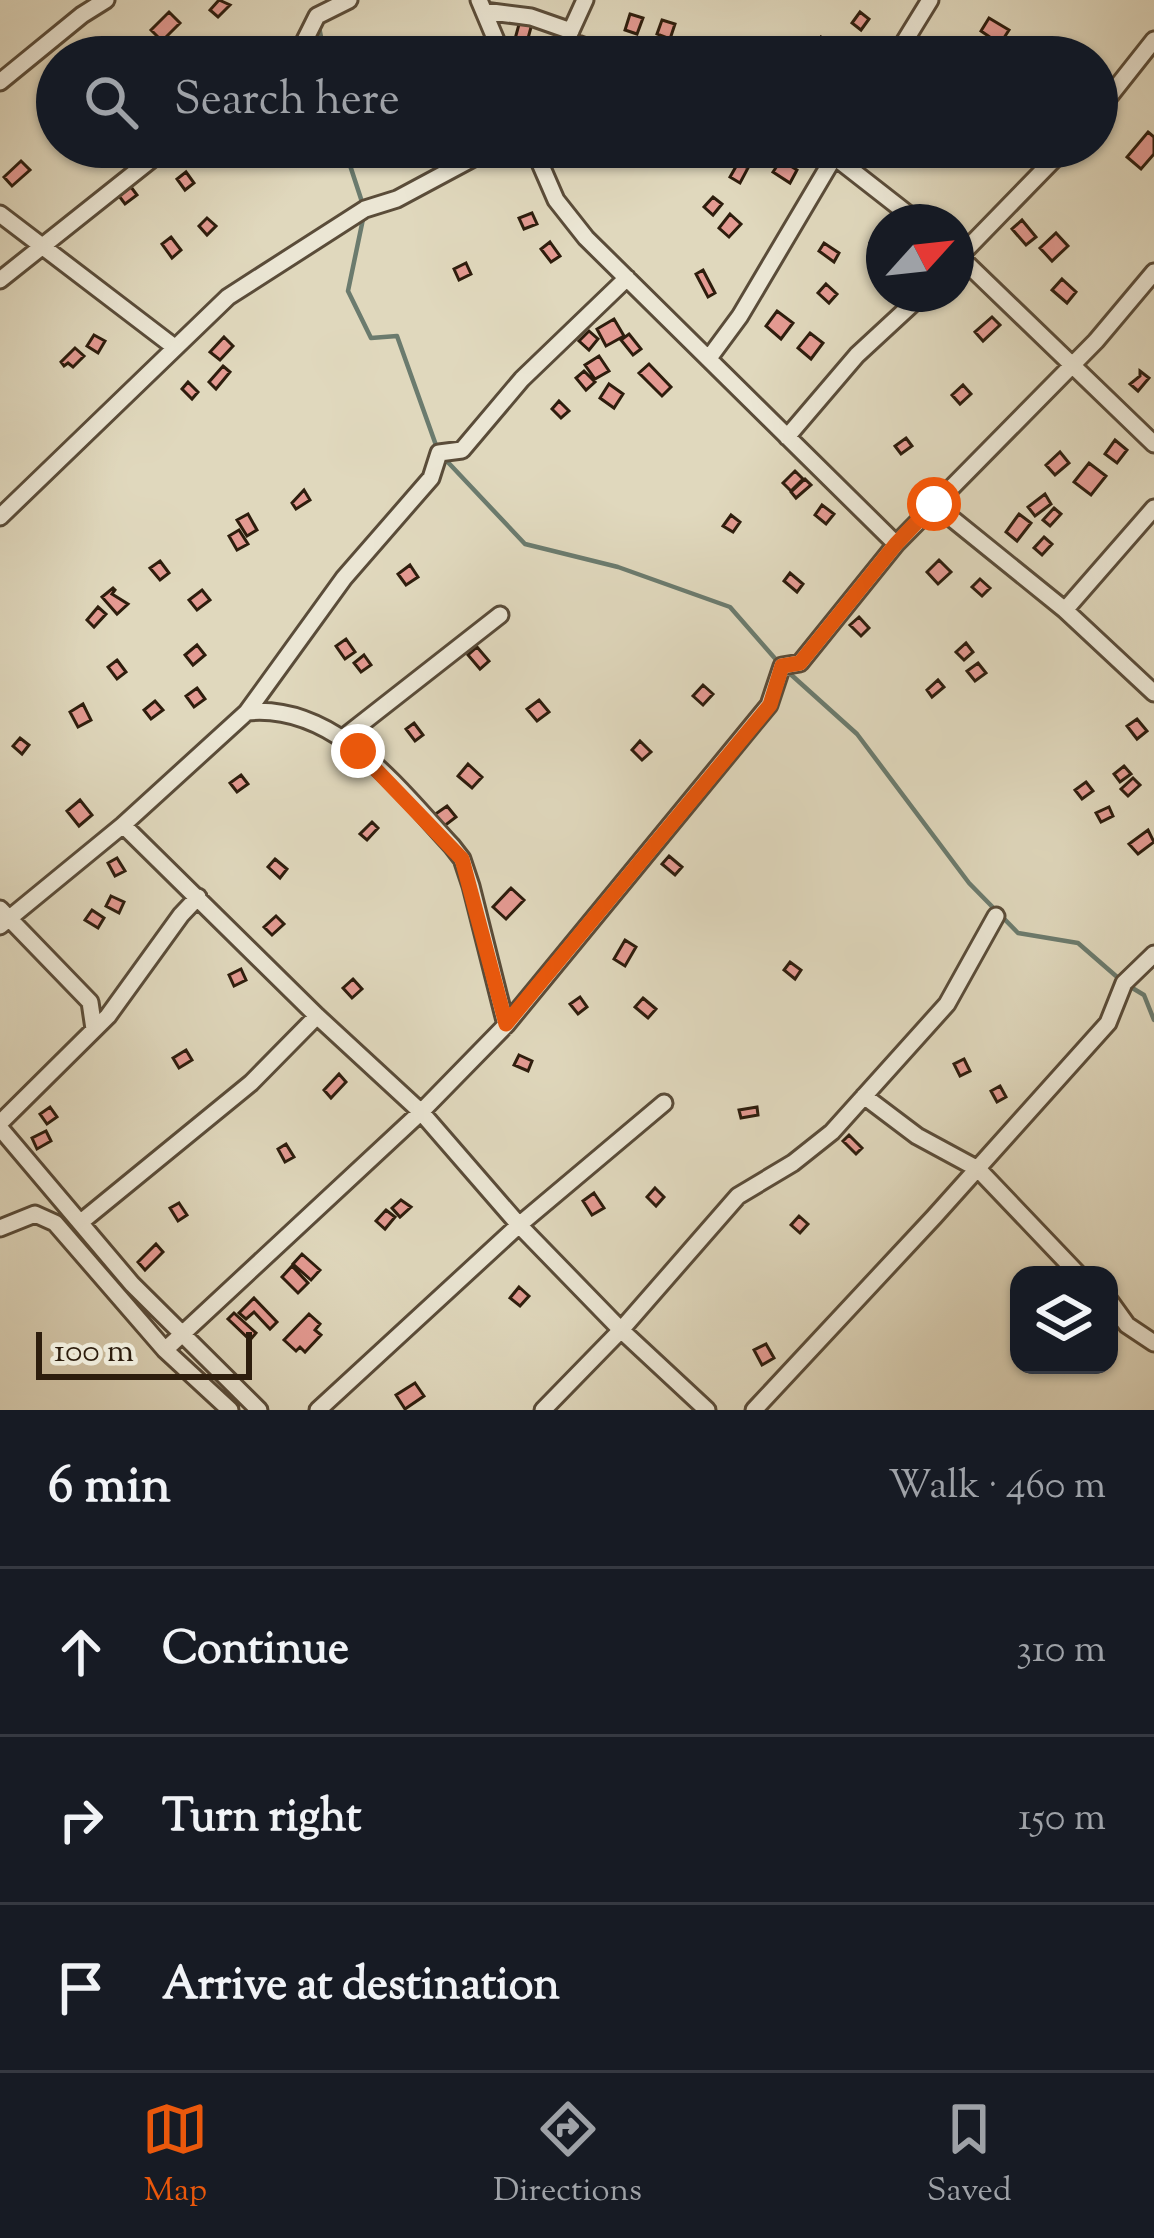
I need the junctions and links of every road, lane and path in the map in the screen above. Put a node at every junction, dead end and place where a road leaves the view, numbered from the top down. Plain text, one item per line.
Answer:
1 (106, 0) edge
2 (349, 0) edge
3 (585, 0) edge
4 (930, 0) edge
5 (482, 6) edge
6 (56, 36) edge
7 (307, 36) edge
8 (494, 36) edge
9 (569, 36) joint
10 (908, 36) edge
11 (1154, 40) edge
12 (36, 53) edge
13 (0, 82) edge
14 (1118, 85) edge
15 (140, 168) edge
16 (455, 168) edge
17 (542, 168) edge
18 (822, 168) edge
19 (854, 168) edge
20 (1045, 168) edge
21 (896, 204) edge
22 (0, 214) edge
23 (974, 239) edge
24 (41, 244) junction
25 (974, 272) edge
26 (1154, 272) edge
27 (627, 278) junction
28 (0, 280) edge
29 (904, 312) edge
30 (173, 346) junction
31 (709, 358) junction
32 (1072, 365) junction
33 (787, 437) junction
34 (1154, 444) edge
35 (934, 504) junction
36 (1154, 508) edge
37 (0, 517) edge
38 (896, 544) junction
39 (1064, 610) junction
40 (500, 615) dead end
41 (1154, 693) edge
42 (247, 712) junction
43 (343, 738) junction
44 (123, 825) junction
45 (198, 897) junction
46 (996, 916) dead end
47 (3, 918) edge
48 (1154, 955) edge
49 (90, 1002) junction
50 (119, 1003) junction
51 (317, 1016) junction
52 (506, 1024) junction
53 (94, 1029) junction
54 (864, 1096) junction
55 (664, 1102) dead end
56 (421, 1112) junction
57 (0, 1125) edge
58 (978, 1169) junction
59 (81, 1222) junction
60 (519, 1225) junction
61 (0, 1228) edge
62 (1070, 1266) edge
63 (1118, 1312) edge
64 (621, 1330) junction
65 (181, 1336) junction
66 (1154, 1343) edge
67 (164, 1349) junction
68 (230, 1410) edge
69 (259, 1410) edge
70 (319, 1410) edge
71 (543, 1410) edge
72 (707, 1410) edge
73 (754, 1410) edge

1 - 6 street
2 - 7 street
3 - 9 street
4 - 10 street
5 - 8 street
5 - 9 street
11 - 14 street
12 - 13 street
15 - 24 street
16 - 30 street
17 - 27 street
18 - 31 street
19 - 21 street
20 - 23 street
22 - 24 street
24 - 28 street
24 - 30 street
25 - 32 street
26 - 32 street
27 - 31 street
27 - 42 street
29 - 33 street
30 - 37 street
31 - 33 street
32 - 34 street
32 - 35 street
33 - 38 street
35 - 38 street
35 - 39 street
36 - 39 street
38 - 52 street
39 - 41 street
40 - 43 street
42 - 43 street
42 - 44 street
43 - 52 street
44 - 45 street
44 - 47 street
45 - 50 street
45 - 51 street
46 - 54 street
47 - 49 street
48 - 58 street
49 - 50 street
49 - 53 street
50 - 53 street
51 - 56 street
51 - 59 street
52 - 56 street
53 - 57 street
54 - 58 street
54 - 64 street
55 - 60 street
56 - 60 street
56 - 65 street
57 - 59 street
58 - 62 street
58 - 73 street
59 - 65 street
60 - 64 street
60 - 70 street
61 - 67 street
63 - 66 street
64 - 71 street
64 - 72 street
65 - 67 street
65 - 69 street
67 - 68 street

